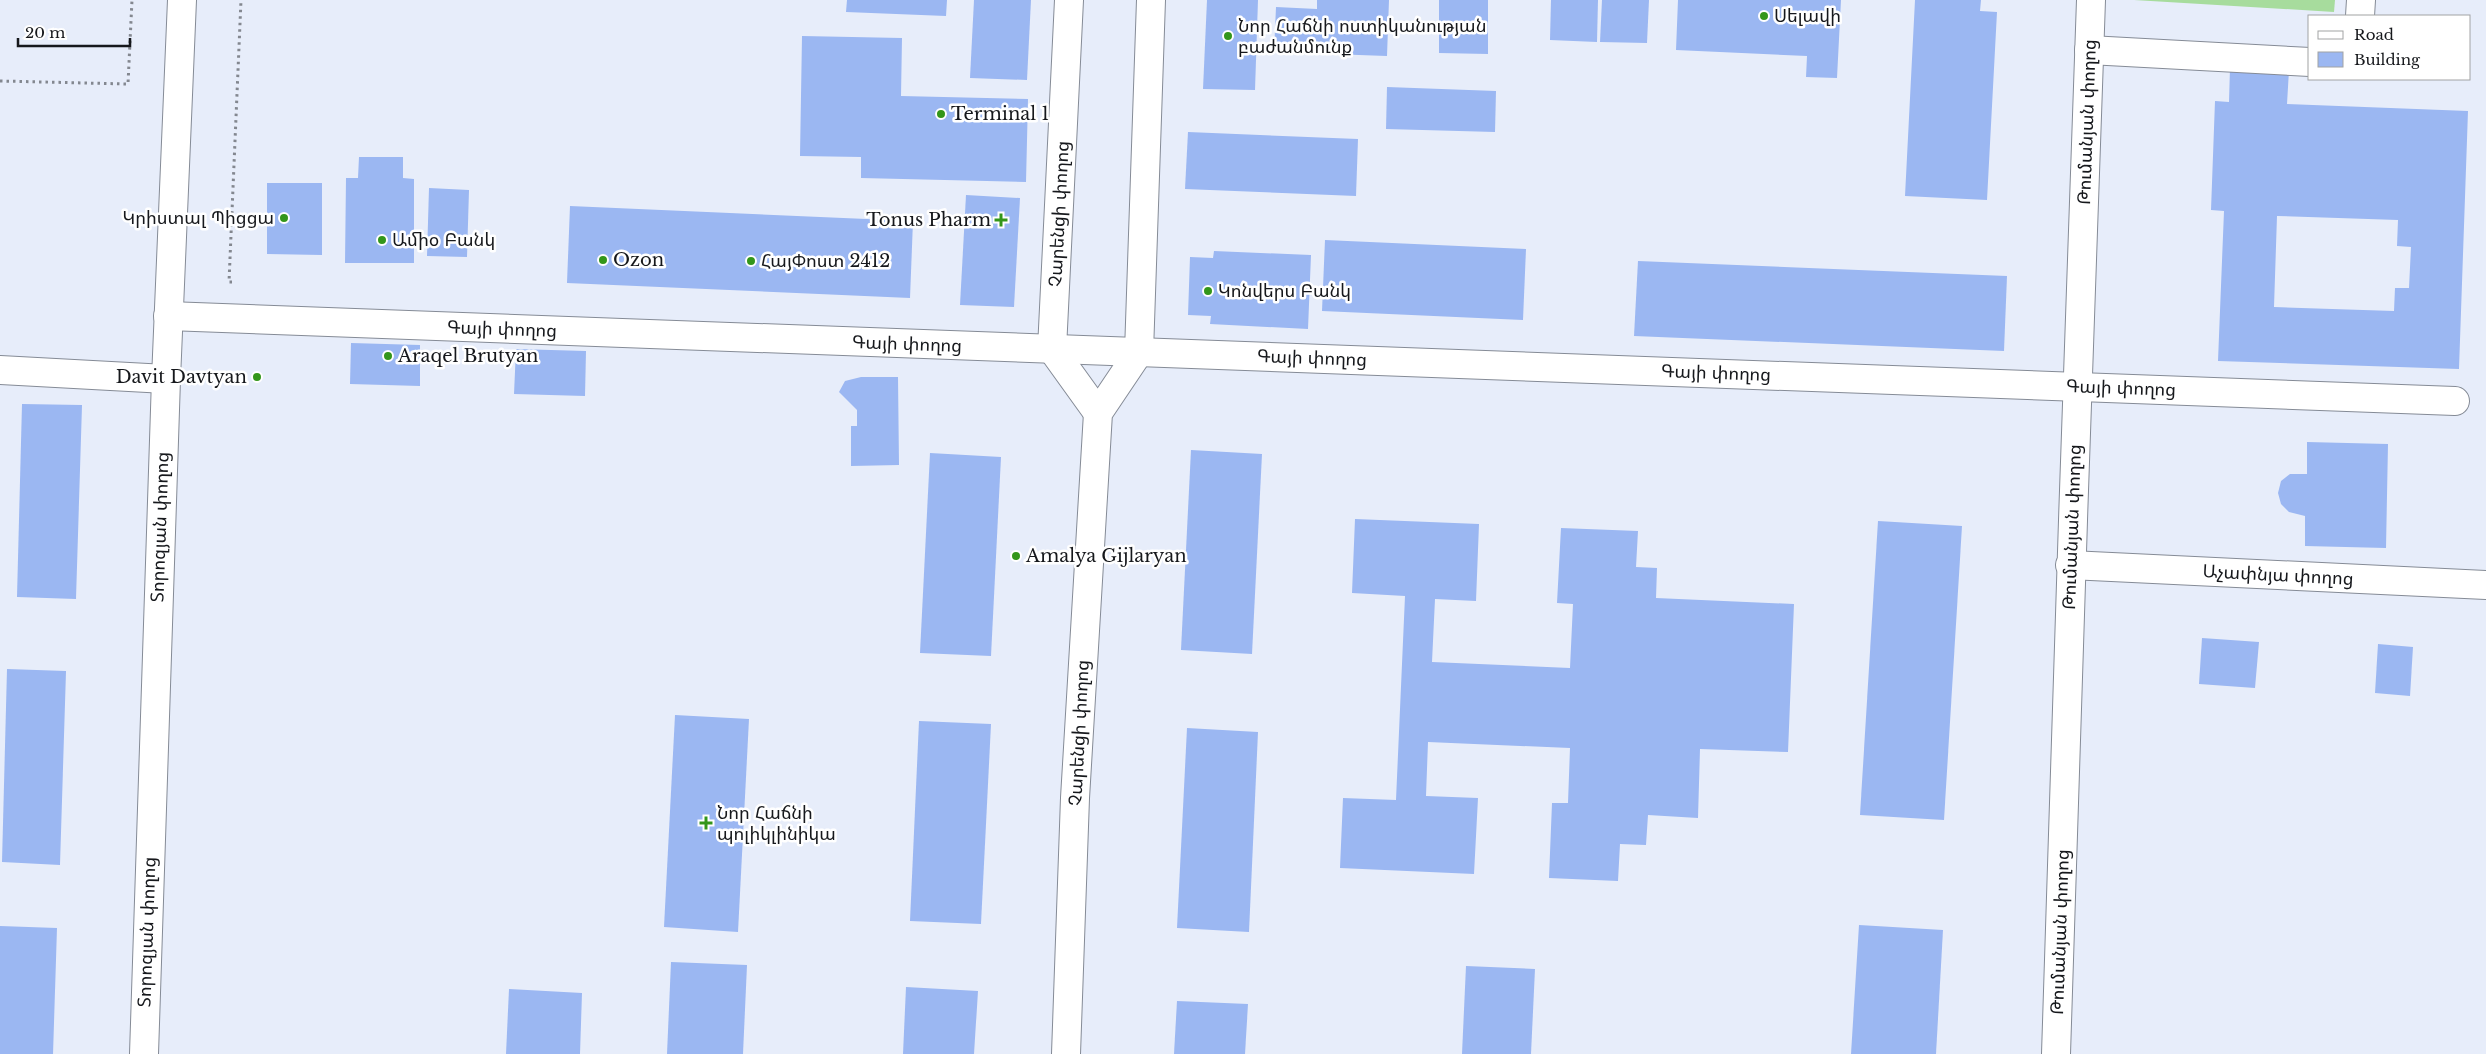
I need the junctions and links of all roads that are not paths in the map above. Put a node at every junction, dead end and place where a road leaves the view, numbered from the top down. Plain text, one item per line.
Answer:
1 (182, 0) edge
2 (1069, 0) edge
3 (1151, 0) edge
4 (2091, 0) edge
5 (2361, 0) edge
6 (2360, 15) edge
7 (2089, 50) junction
8 (2308, 62) edge
9 (168, 316) junction
10 (1052, 349) junction
11 (1140, 352) junction
12 (0, 370) edge
13 (166, 379) junction
14 (2079, 386) junction
15 (2455, 401) dead end
16 (1098, 413) junction
17 (2070, 565) junction
18 (2486, 584) edge
19 (144, 1054) edge
20 (1066, 1054) edge
21 (2056, 1054) edge

1 - 9 street, Տորոզյան փողոց
2 - 10 street, Չարենցի փողոց
3 - 11 street
4 - 7 street, Թումանյան փողոց
5 - 6 street
7 - 8 street
7 - 14 street, Թումանյան փողոց
9 - 10 street, Գայի փողոց
9 - 13 street, Տորոզյան փողոց
10 - 11 street, Գայի փողոց
10 - 16 street
11 - 14 street, Գայի փողոց
11 - 16 street
12 - 13 street
13 - 19 street, Տորոզյան փողոց
14 - 15 street, Գայի փողոց
14 - 17 street, Թումանյան փողոց
16 - 20 street, Չարենցի փողոց
17 - 18 street, Աչափնյա փողոց
17 - 21 street, Թումանյան փողոց

